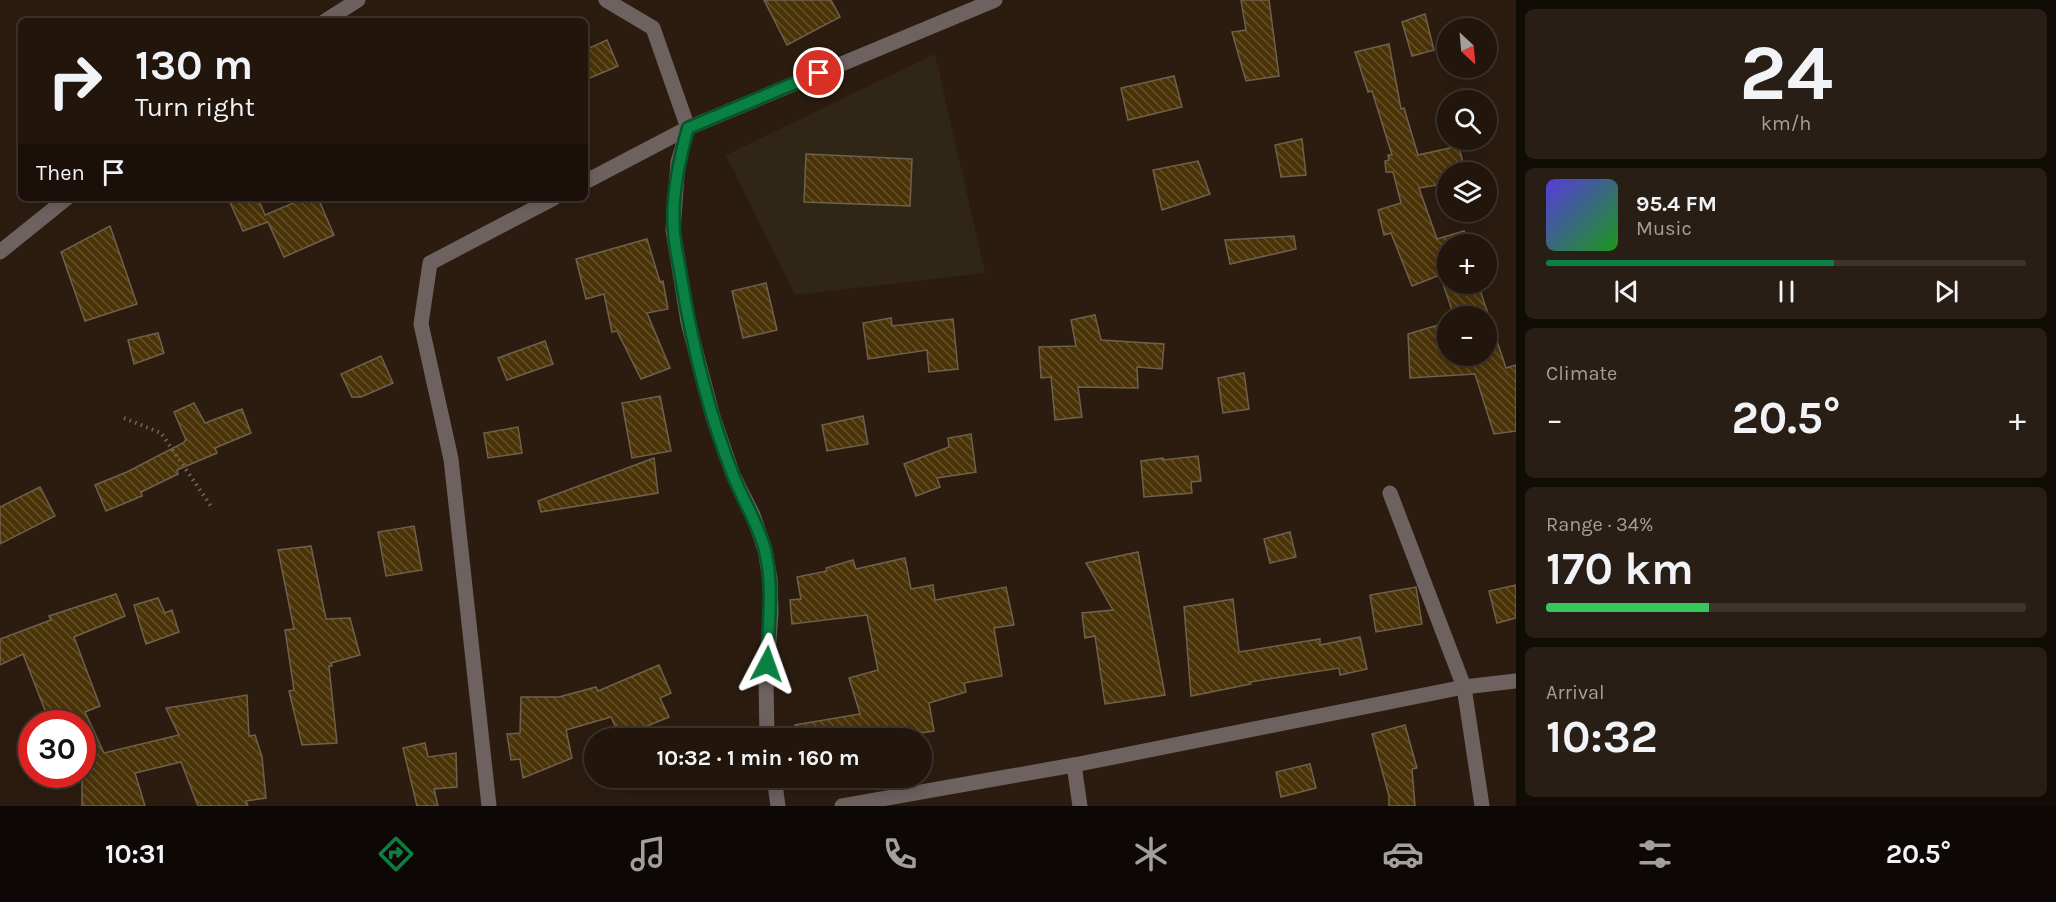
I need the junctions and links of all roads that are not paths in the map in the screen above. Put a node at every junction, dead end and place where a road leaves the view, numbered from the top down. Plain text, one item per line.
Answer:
1 (358, 0) edge
2 (606, 0) edge
3 (995, 0) edge
4 (331, 18) edge
5 (688, 128) junction
6 (588, 180) edge
7 (63, 201) edge
8 (548, 201) edge
9 (0, 252) edge
10 (1390, 493) dead end
11 (1516, 681) edge
12 (1464, 687) junction
13 (767, 728) edge
14 (1074, 765) junction
15 (776, 788) edge
16 (489, 806) edge
17 (778, 806) edge
18 (842, 806) edge
19 (1080, 806) edge
20 (1482, 806) edge

1 - 4 street
2 - 5 street
3 - 5 street
5 - 6 street
5 - 13 street
7 - 9 street
8 - 16 street
10 - 12 street
11 - 12 street
12 - 14 street
12 - 20 street
14 - 18 street
14 - 19 street
15 - 17 street

